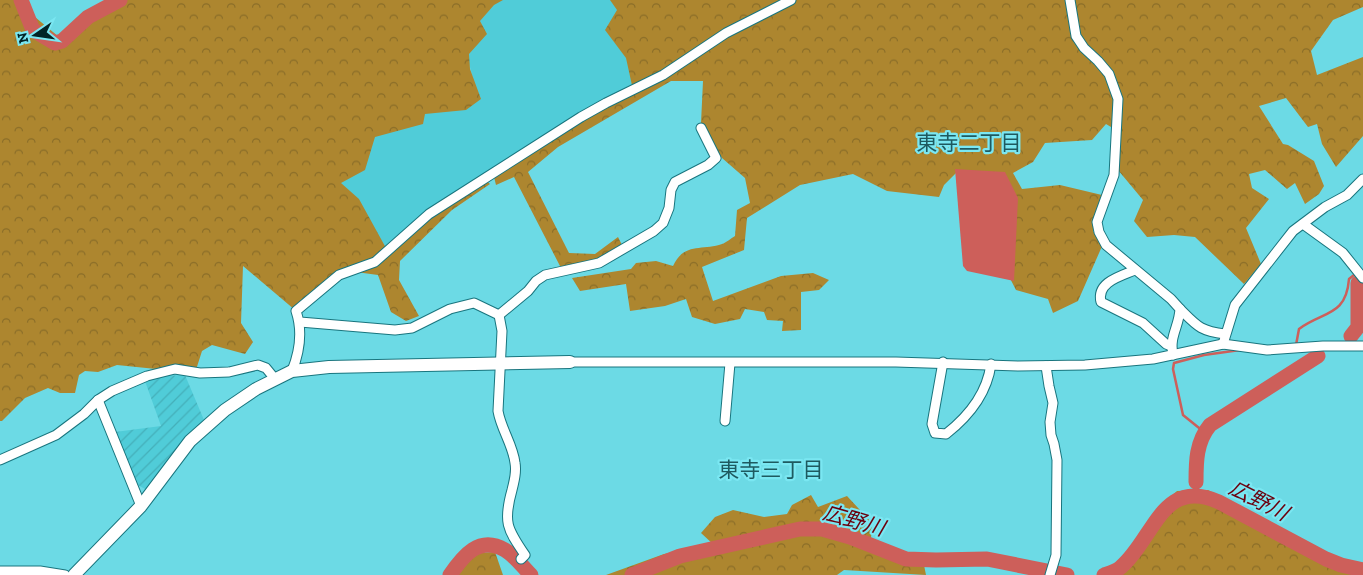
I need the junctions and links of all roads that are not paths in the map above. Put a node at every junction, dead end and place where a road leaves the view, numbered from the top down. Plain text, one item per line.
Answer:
1 (791, 0) edge
2 (1070, 0) edge
3 (701, 128) dead end
4 (1363, 179) edge
5 (1303, 224) junction
6 (1135, 270) junction
7 (1363, 278) edge
8 (1180, 309) junction
9 (500, 315) junction
10 (300, 322) junction
11 (1225, 334) junction
12 (1223, 344) junction
13 (1363, 346) edge
14 (1172, 350) junction
15 (570, 362) joint
16 (942, 362) junction
17 (730, 363) junction
18 (991, 364) junction
19 (501, 365) junction
20 (1046, 366) junction
21 (292, 371) junction
22 (275, 379) junction
23 (98, 400) junction
24 (725, 422) dead end
25 (0, 460) edge
26 (141, 506) junction
27 (522, 559) dead end
28 (0, 571) edge
29 (65, 575) edge
30 (74, 575) edge
31 (1050, 575) edge

1 - 10 street
2 - 6 street
3 - 9 street
4 - 5 street
5 - 7 street
5 - 11 street
6 - 8 street
6 - 14 street
8 - 11 street
8 - 14 street
9 - 10 street
9 - 19 street
10 - 21 street
11 - 12 street
12 - 13 street
12 - 14 street
14 - 20 street
15 - 17 street
15 - 19 street
16 - 17 street
16 - 18 street
16 - 18 street
17 - 24 street
18 - 20 street
19 - 21 street
19 - 27 street
20 - 31 street
21 - 22 street
22 - 23 street
22 - 26 street
23 - 25 street
23 - 26 street
26 - 30 street
28 - 29 street

